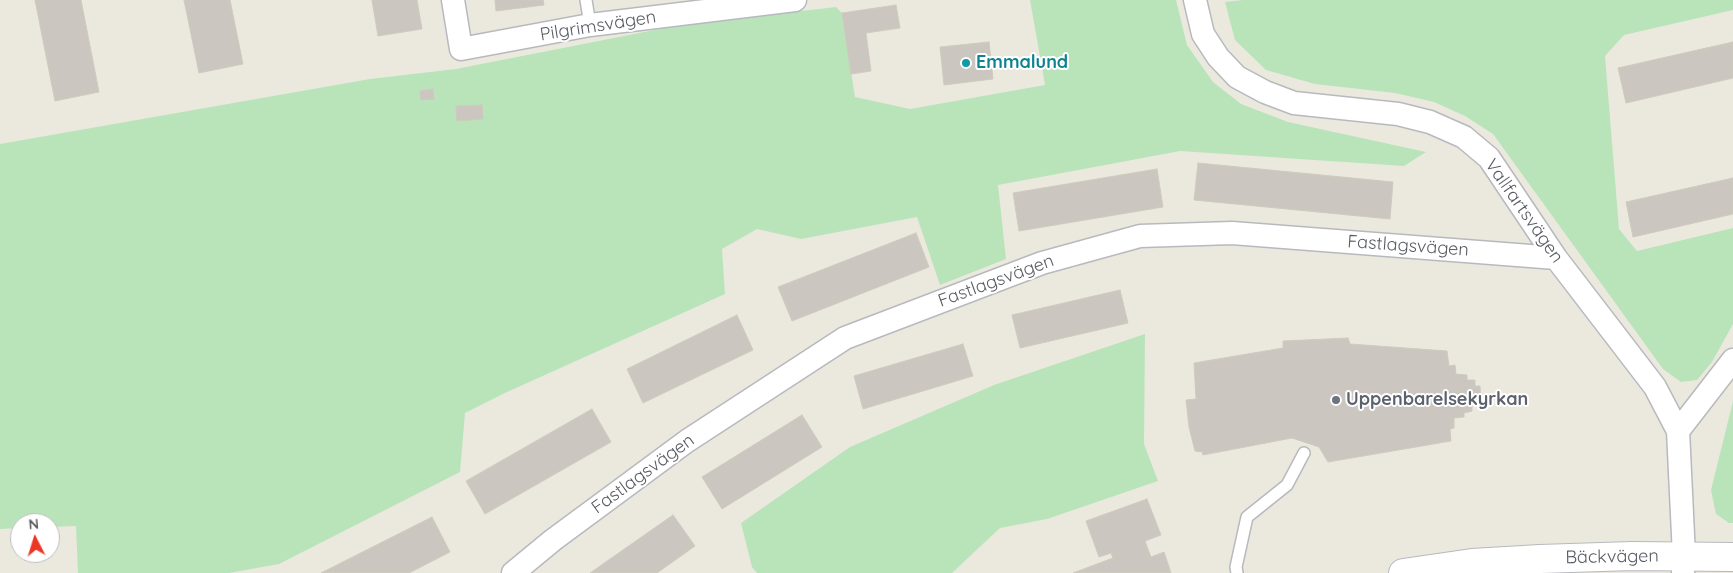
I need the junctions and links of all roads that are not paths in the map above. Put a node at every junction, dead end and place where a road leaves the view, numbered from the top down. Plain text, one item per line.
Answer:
1 (453, 0) edge
2 (586, 0) edge
3 (1195, 0) edge
4 (787, 1) edge
5 (724, 4) edge
6 (676, 7) edge
7 (590, 26) junction
8 (1556, 258) junction
9 (1733, 360) edge
10 (1678, 431) junction
11 (1304, 453) dead end
12 (1733, 557) edge
13 (1684, 565) edge
14 (520, 570) edge
15 (1237, 573) edge
16 (1403, 573) edge

1 - 7 street, Pilgrimsvägen
2 - 7 lane
3 - 8 street, Vallfartsvägen
4 - 5 street, Pilgrimsvägen
5 - 6 street, Pilgrimsvägen
6 - 7 street, Pilgrimsvägen
8 - 10 street, Vallfartsvägen
8 - 14 street, Fastlagsvägen
9 - 10 street
10 - 13 street, Vallfartsvägen
11 - 15 lane
12 - 13 street, Bäckvägen
13 - 16 street, Bäckvägen

